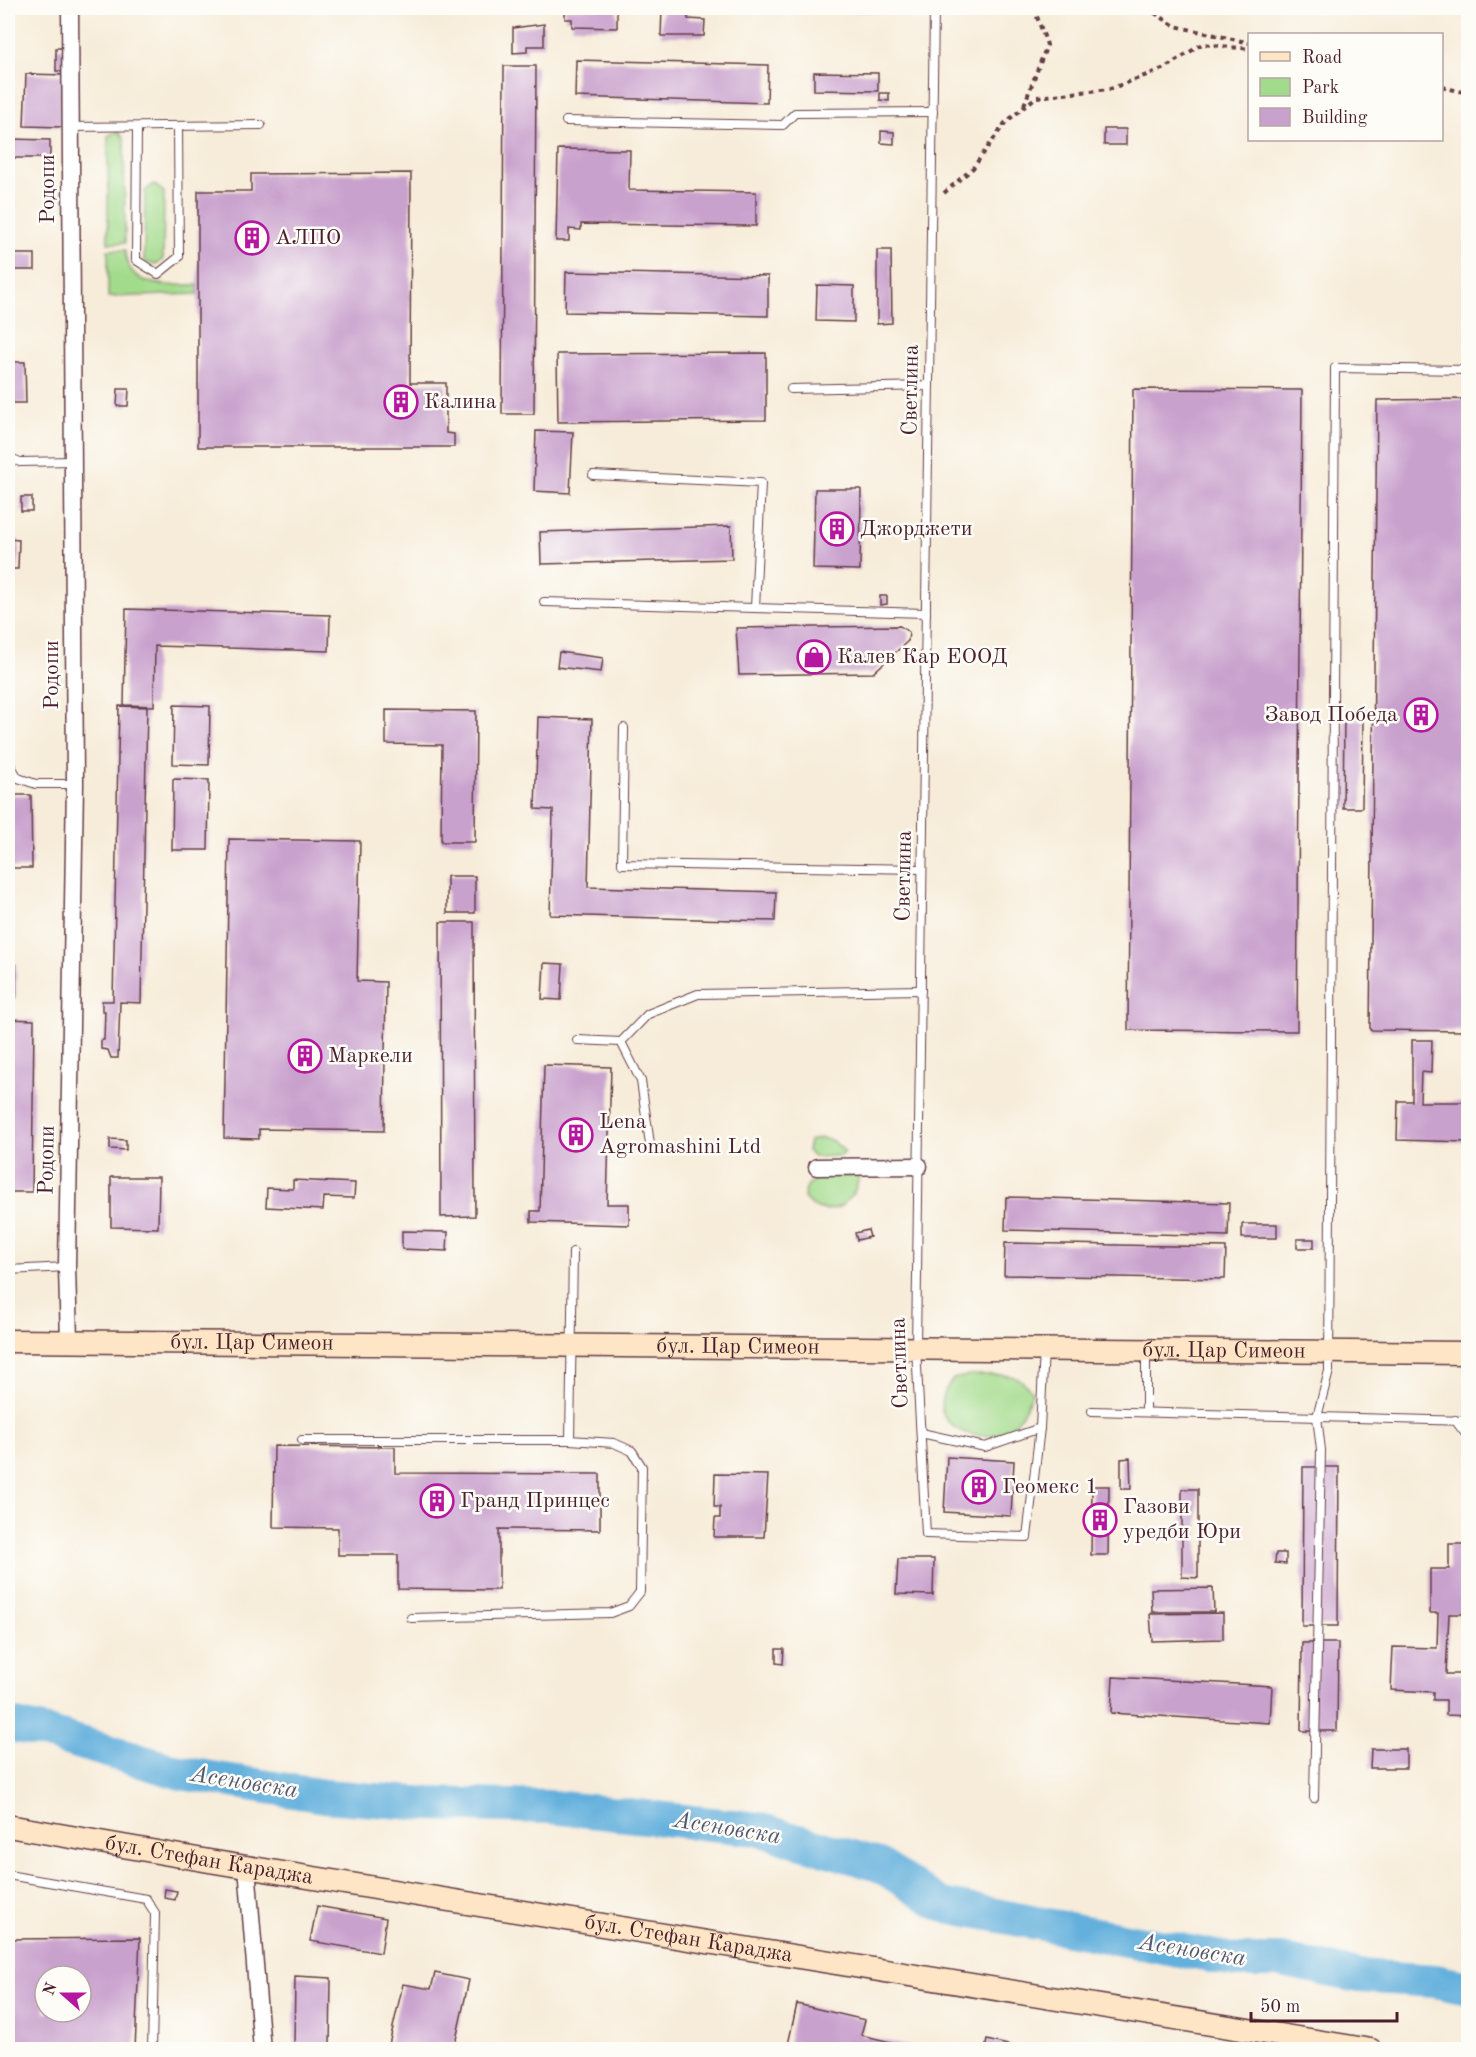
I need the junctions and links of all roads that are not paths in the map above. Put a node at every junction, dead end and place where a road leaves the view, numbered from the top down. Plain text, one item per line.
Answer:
1 (70, 8) edge
2 (934, 8) edge
3 (933, 112) junction
4 (566, 121) dead end
5 (261, 125) dead end
6 (178, 126) junction
7 (137, 127) junction
8 (70, 128) junction
9 (1468, 370) edge
10 (929, 386) junction
11 (791, 389) dead end
12 (8, 457) edge
13 (73, 462) junction
14 (593, 475) dead end
15 (544, 602) dead end
16 (754, 608) junction
17 (926, 613) junction
18 (624, 728) dead end
19 (8, 761) edge
20 (75, 784) junction
21 (922, 869) junction
22 (921, 990) junction
23 (577, 1040) dead end
24 (621, 1042) junction
25 (650, 1144) dead end
26 (919, 1166) junction
27 (817, 1167) dead end
28 (573, 1252) dead end
29 (67, 1267) junction
30 (8, 1270) edge
31 (8, 1341) edge
32 (69, 1342) junction
33 (573, 1346) junction
34 (916, 1348) junction
35 (1044, 1349) junction
36 (1146, 1350) junction
37 (1329, 1351) junction
38 (1468, 1353) edge
39 (1092, 1410) dead end
40 (1146, 1412) junction
41 (1317, 1417) junction
42 (1455, 1420) junction
43 (1468, 1420) edge
44 (1040, 1428) junction
45 (921, 1433) junction
46 (1468, 1437) edge
47 (302, 1440) dead end
48 (570, 1440) junction
49 (411, 1618) dead end
50 (1314, 1798) dead end
51 (8, 1826) edge
52 (246, 1867) junction
53 (8, 1875) edge
54 (152, 2049) edge
55 (262, 2049) edge
56 (1366, 2049) edge

1 - 8 street, Родопи
2 - 3 lane, Светлина
3 - 4 lane
3 - 10 lane, Светлина
5 - 6 lane
6 - 7 lane
6 - 7 lane
7 - 8 lane
8 - 13 street, Родопи
9 - 37 lane
10 - 11 lane
10 - 17 lane, Светлина
12 - 13 lane
13 - 20 street, Родопи
14 - 16 lane
15 - 16 lane
16 - 17 lane
17 - 21 lane, Светлина
18 - 21 lane
19 - 20 lane
20 - 29 street, Родопи
21 - 22 lane, Светлина
22 - 24 lane
22 - 26 lane, Светлина
23 - 24 lane
24 - 25 lane
26 - 27 street
26 - 34 lane, Светлина
28 - 33 lane
29 - 30 lane
29 - 32 street, Родопи
31 - 32 main road, бул. Цар Симеон
32 - 33 main road, бул. Цар Симеон
33 - 34 main road, бул. Цар Симеон
33 - 48 lane
34 - 35 main road, бул. Цар Симеон
34 - 45 lane, Светлина
35 - 36 main road, бул. Цар Симеон
35 - 44 lane
36 - 37 main road, бул. Цар Симеон
36 - 40 lane
37 - 38 main road, бул. Цар Симеон
37 - 41 lane
39 - 40 lane
40 - 41 lane
41 - 42 lane
41 - 50 lane
42 - 43 lane
42 - 46 lane
44 - 45 lane
44 - 45 lane, Светлина
47 - 48 lane
48 - 49 lane
51 - 52 main road, бул. Стефан Караджа
52 - 55 street
52 - 56 main road, бул. Стефан Караджа
53 - 54 lane

